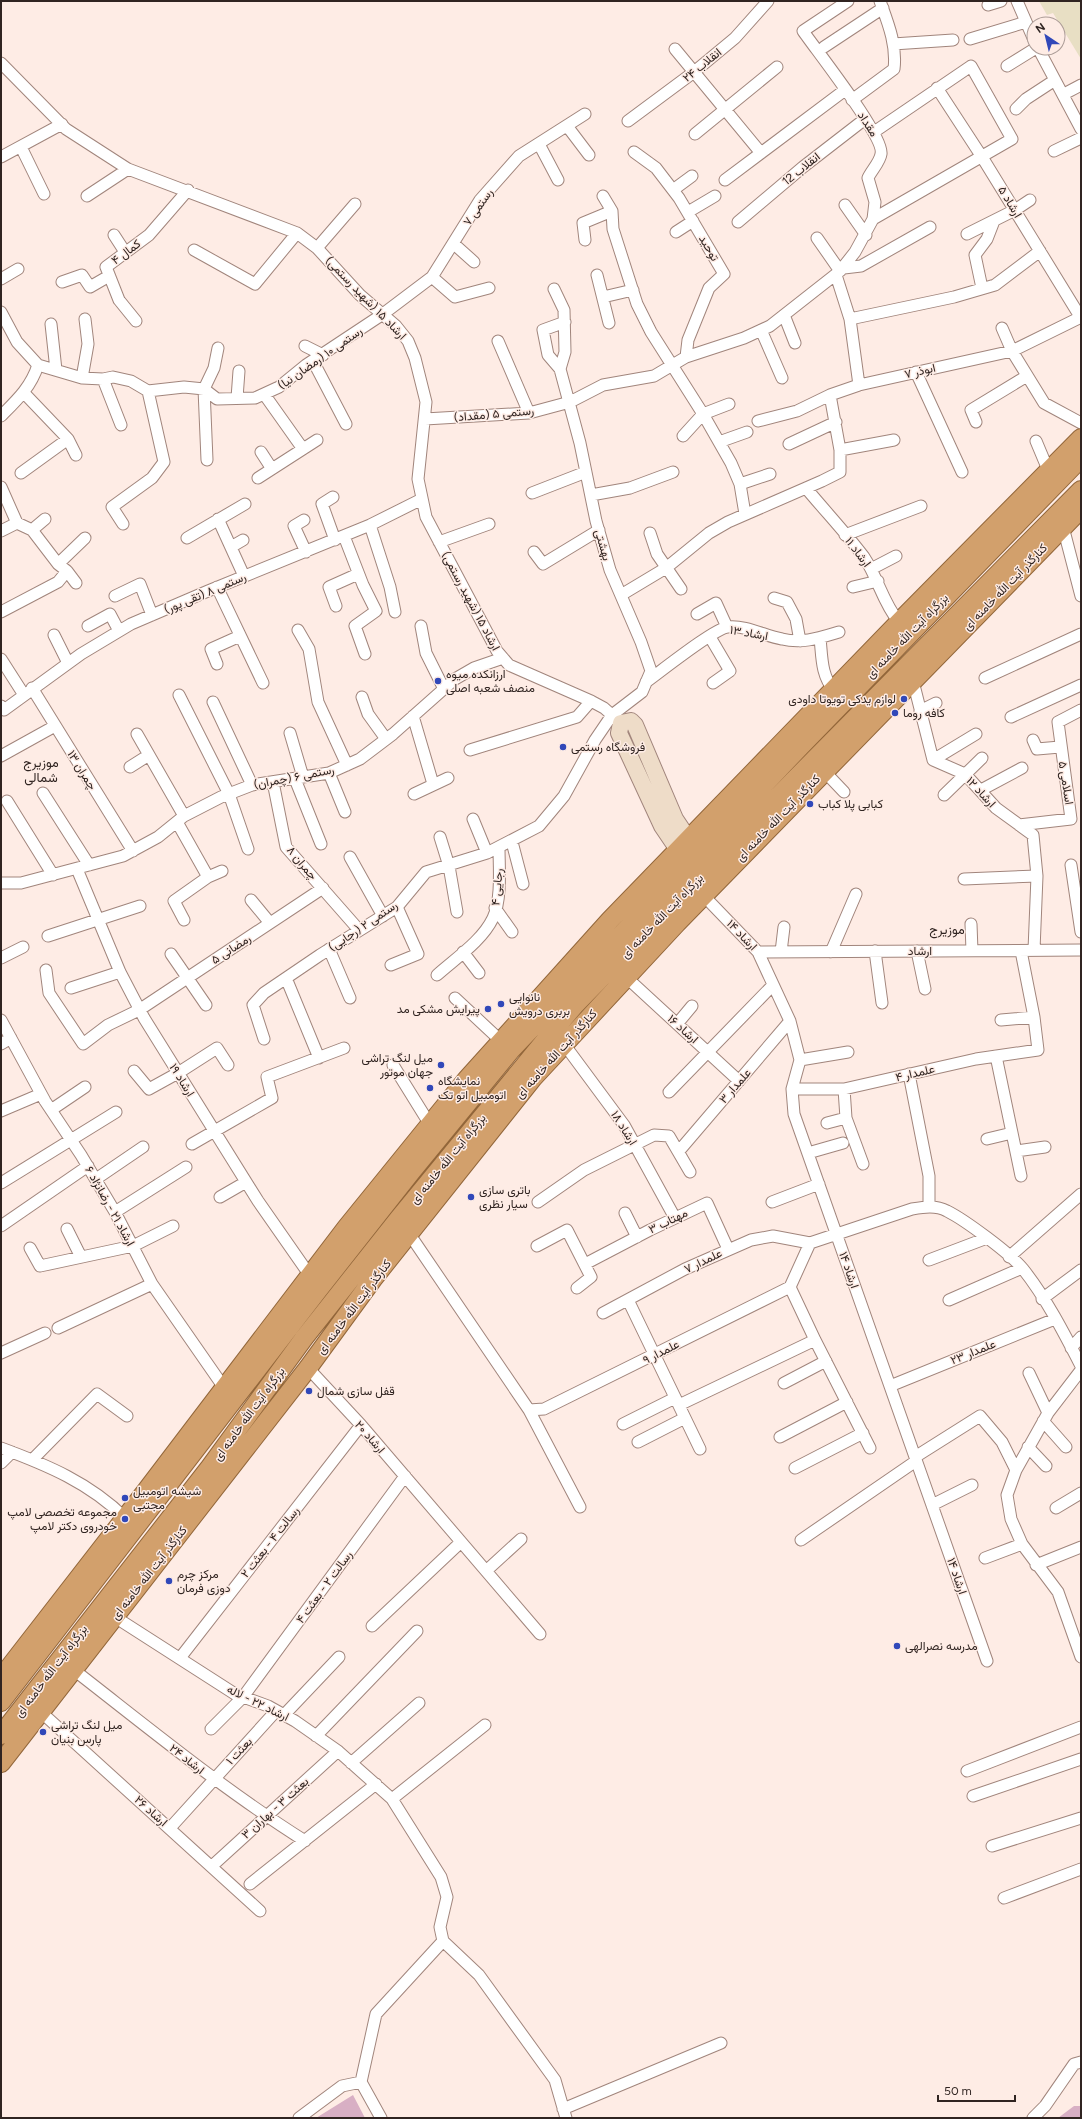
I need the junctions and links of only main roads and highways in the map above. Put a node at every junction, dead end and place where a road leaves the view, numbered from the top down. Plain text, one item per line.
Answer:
1 (1081, 438) edge
2 (1081, 458) edge
3 (1081, 490) edge
4 (1081, 509) edge
5 (1036, 545) junction
6 (950, 570) junction
7 (971, 570) junction
8 (617, 719) road end
9 (794, 742) junction
10 (795, 790) junction
11 (680, 840) junction
12 (600, 993) junction
13 (541, 1007) junction
14 (582, 1012) junction
15 (527, 1074) junction
16 (473, 1084) junction
17 (405, 1167) junction
18 (352, 1234) junction
19 (324, 1314) junction
20 (338, 1325) junction
21 (229, 1394) junction
22 (203, 1489) junction
23 (92, 1573) junction
24 (91, 1617) junction
25 (111, 1623) junction
26 (21, 1664) junction
27 (1, 1678) edge
28 (1, 1702) edge
29 (1, 1735) edge
30 (1, 1763) edge

1 - 6 highway
2 - 7 highway, بزرگراه آیت الله خامنه ای
3 - 5 highway, بزرگراه آیت الله خامنه ای
4 - 5 highway, کنارگذر آیت الله خامنه ای
5 - 10 highway, بزرگراه آیت الله خامنه ای
5 - 10 highway, کنارگذر آیت الله خامنه ای
6 - 7 highway
6 - 9 highway
7 - 9 highway, بزرگراه آیت الله خامنه ای
8 - 11 main road, ارشاد ۱۵ (شهید رستمی)
9 - 11 highway, بزرگراه آیت الله خامنه ای
9 - 11 highway
10 - 12 highway, بزرگراه آیت الله خامنه ای
10 - 12 highway, کنارگذر آیت الله خامنه ای
11 - 13 highway, بزرگراه آیت الله خامنه ای
11 - 13 highway
12 - 14 highway, بزرگراه آیت الله خامنه ای
13 - 16 highway, بزرگراه آیت الله خامنه ای
13 - 16 highway
14 - 15 highway, بزرگراه آیت الله خامنه ای
14 - 15 highway, کنارگذر آیت الله خامنه ای
15 - 19 highway, بزرگراه آیت الله خامنه ای
15 - 20 highway, کنارگذر آیت الله خامنه ای
16 - 17 highway, بزرگراه آیت الله خامنه ای
16 - 17 highway
17 - 18 highway, بزرگراه آیت الله خامنه ای
18 - 21 highway, بزرگراه آیت الله خامنه ای
18 - 21 highway
19 - 20 highway
19 - 22 highway, بزرگراه آیت الله خامنه ای
20 - 22 highway, کنارگذر آیت الله خامنه ای
21 - 23 highway, بزرگراه آیت الله خامنه ای
21 - 23 highway
22 - 24 highway, بزرگراه آیت الله خامنه ای
22 - 25 highway, کنارگذر آیت الله خامنه ای
23 - 26 highway, بزرگراه آیت الله خامنه ای
24 - 25 highway
24 - 29 highway, بزرگراه آیت الله خامنه ای
25 - 30 highway, کنارگذر آیت الله خامنه ای
26 - 27 highway
26 - 28 highway, بزرگراه آیت الله خامنه ای

